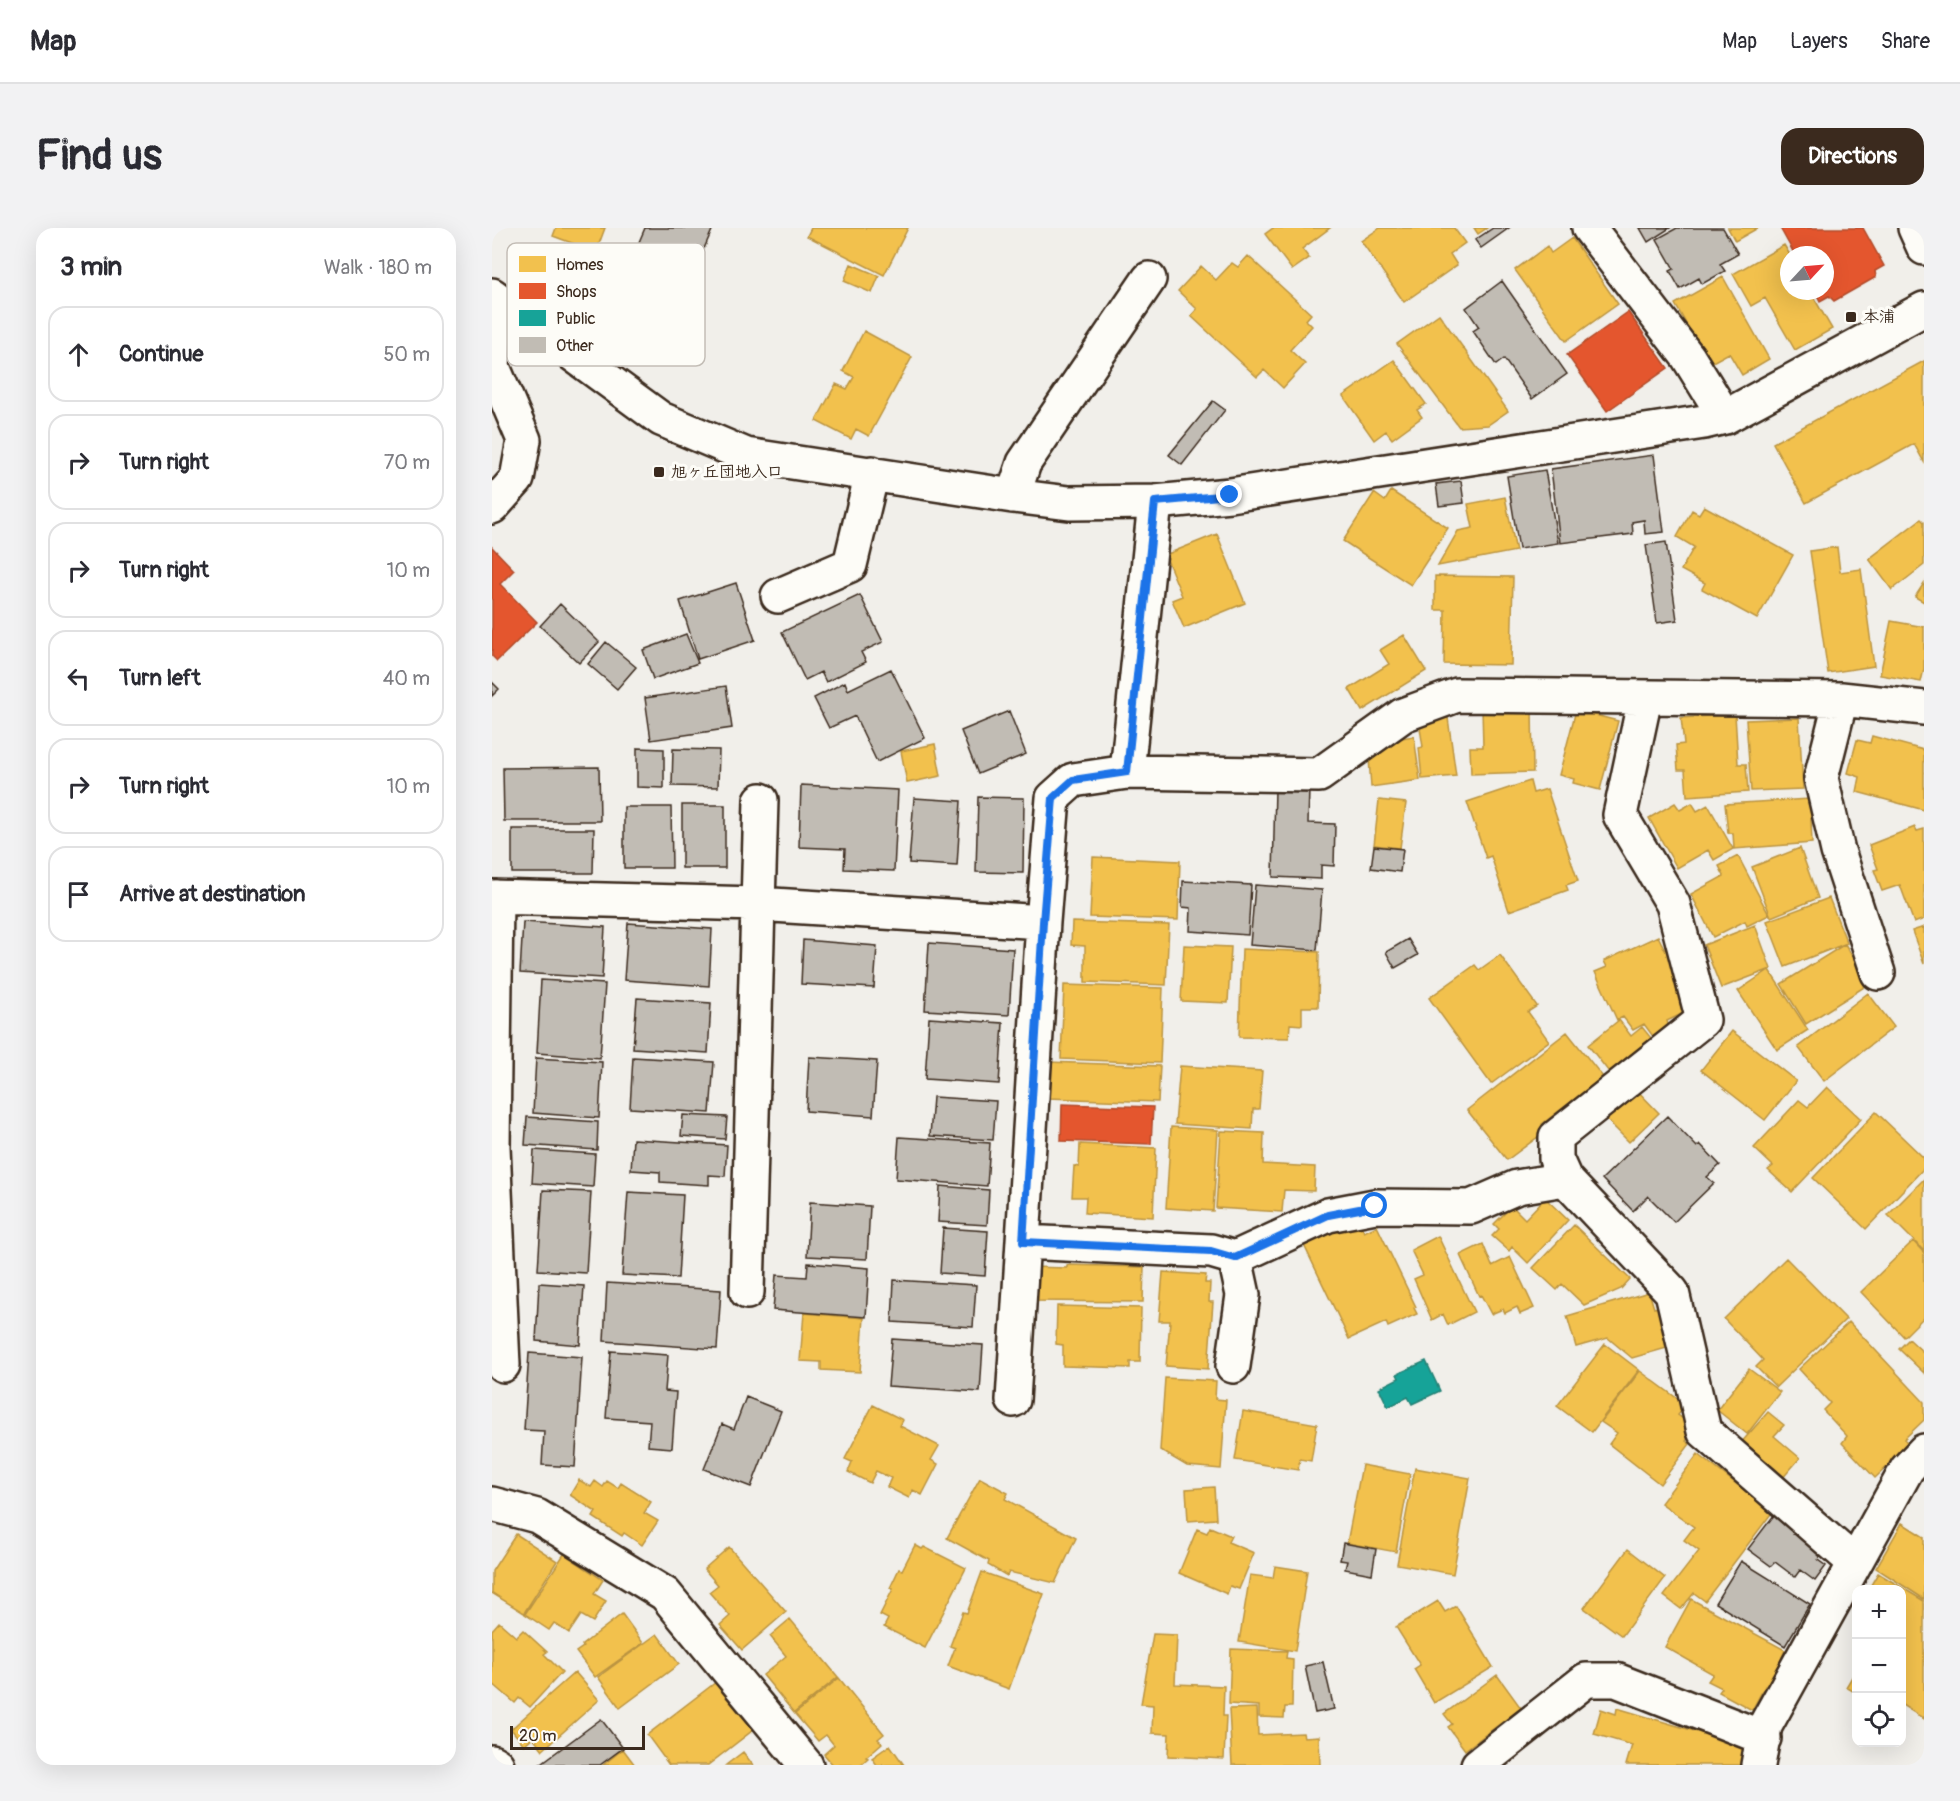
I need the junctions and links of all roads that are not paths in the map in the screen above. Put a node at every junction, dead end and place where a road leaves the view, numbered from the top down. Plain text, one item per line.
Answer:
1 (1589, 228) edge
2 (1915, 228) edge
3 (1924, 248) edge
4 (1149, 279) dead end
5 (499, 301) edge
6 (1924, 309) edge
7 (589, 366) edge
8 (1725, 417) junction
9 (872, 473) junction
10 (1013, 496) junction
11 (1155, 502) junction
12 (492, 507) edge
13 (778, 596) dead end
14 (1645, 698) junction
15 (1841, 699) junction
16 (1924, 708) edge
17 (1127, 772) junction
18 (761, 800) dead end
19 (494, 897) edge
20 (757, 903) junction
21 (1043, 922) junction
22 (1878, 973) dead end
23 (1565, 1179) junction
24 (1023, 1242) junction
25 (1235, 1258) junction
26 (747, 1292) dead end
27 (503, 1365) dead end
28 (1233, 1366) dead end
29 (1014, 1400) dead end
30 (1924, 1451) edge
31 (492, 1504) edge
32 (1855, 1563) junction
33 (1761, 1752) edge
34 (492, 1762) edge
35 (498, 1765) edge
36 (806, 1765) edge
37 (1478, 1765) edge

1 - 8 street
2 - 3 street
4 - 10 street
5 - 12 street
6 - 8 street
7 - 9 street
8 - 11 street
9 - 10 street
9 - 13 street
10 - 11 street
11 - 17 street
14 - 15 street
14 - 17 street
14 - 23 street
15 - 16 street
15 - 22 street
17 - 21 street
18 - 20 street
19 - 20 street
19 - 27 street
20 - 21 street
20 - 26 street
21 - 24 street
23 - 25 street
23 - 32 street
24 - 25 street
24 - 29 street
25 - 28 street
30 - 32 street
31 - 36 street
32 - 33 street
33 - 37 street
34 - 35 street

